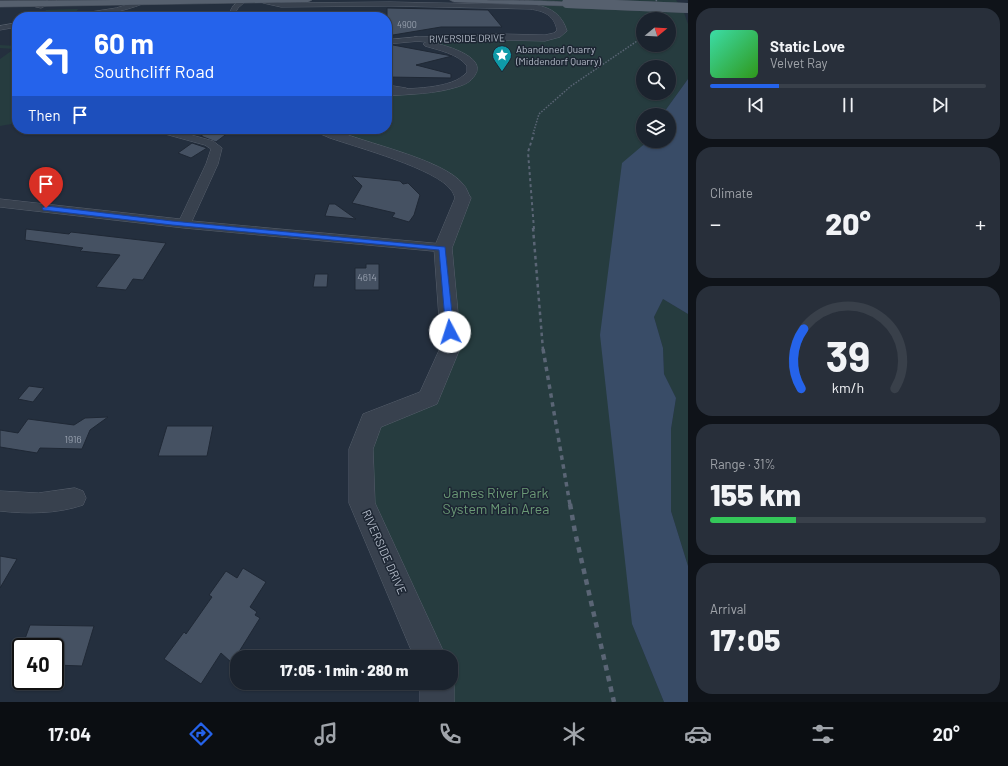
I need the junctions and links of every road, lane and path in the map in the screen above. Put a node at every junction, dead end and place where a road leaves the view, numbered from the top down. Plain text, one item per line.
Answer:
1 (308, 0) edge
2 (454, 0) edge
3 (145, 1) edge
4 (266, 1) junction
5 (242, 2) edge
6 (46, 3) edge
7 (0, 4) edge
8 (132, 6) junction
9 (0, 8) edge
10 (688, 8) edge
11 (97, 10) junction
12 (90, 12) edge
13 (232, 12) edge
14 (12, 26) edge
15 (0, 28) edge
16 (416, 39) junction
17 (392, 41) edge
18 (392, 89) edge
19 (406, 91) junction
20 (392, 92) edge
21 (176, 134) edge
22 (330, 134) edge
23 (0, 203) edge
24 (184, 224) junction
25 (443, 248) junction
26 (75, 498) dead end
27 (0, 501) edge
28 (427, 650) edge
29 (437, 690) edge
30 (437, 702) edge

1 - 4 main road
2 - 10 main road, bridge
3 - 5 main road
3 - 6 main road
3 - 8 street
4 - 5 main road
4 - 16 street, RIVERSIDE DRIVE
5 - 8 main road
5 - 13 street
6 - 7 main road
6 - 9 main road
6 - 11 main road
8 - 11 main road
11 - 12 street
14 - 15 street
16 - 17 street
16 - 19 street, RIVERSIDE DRIVE
18 - 19 street
19 - 20 street, RIVERSIDE DRIVE
21 - 24 street
22 - 25 street, RIVERSIDE DRIVE
23 - 24 street
24 - 25 street
25 - 28 street, RIVERSIDE DRIVE
26 - 27 street
29 - 30 street

